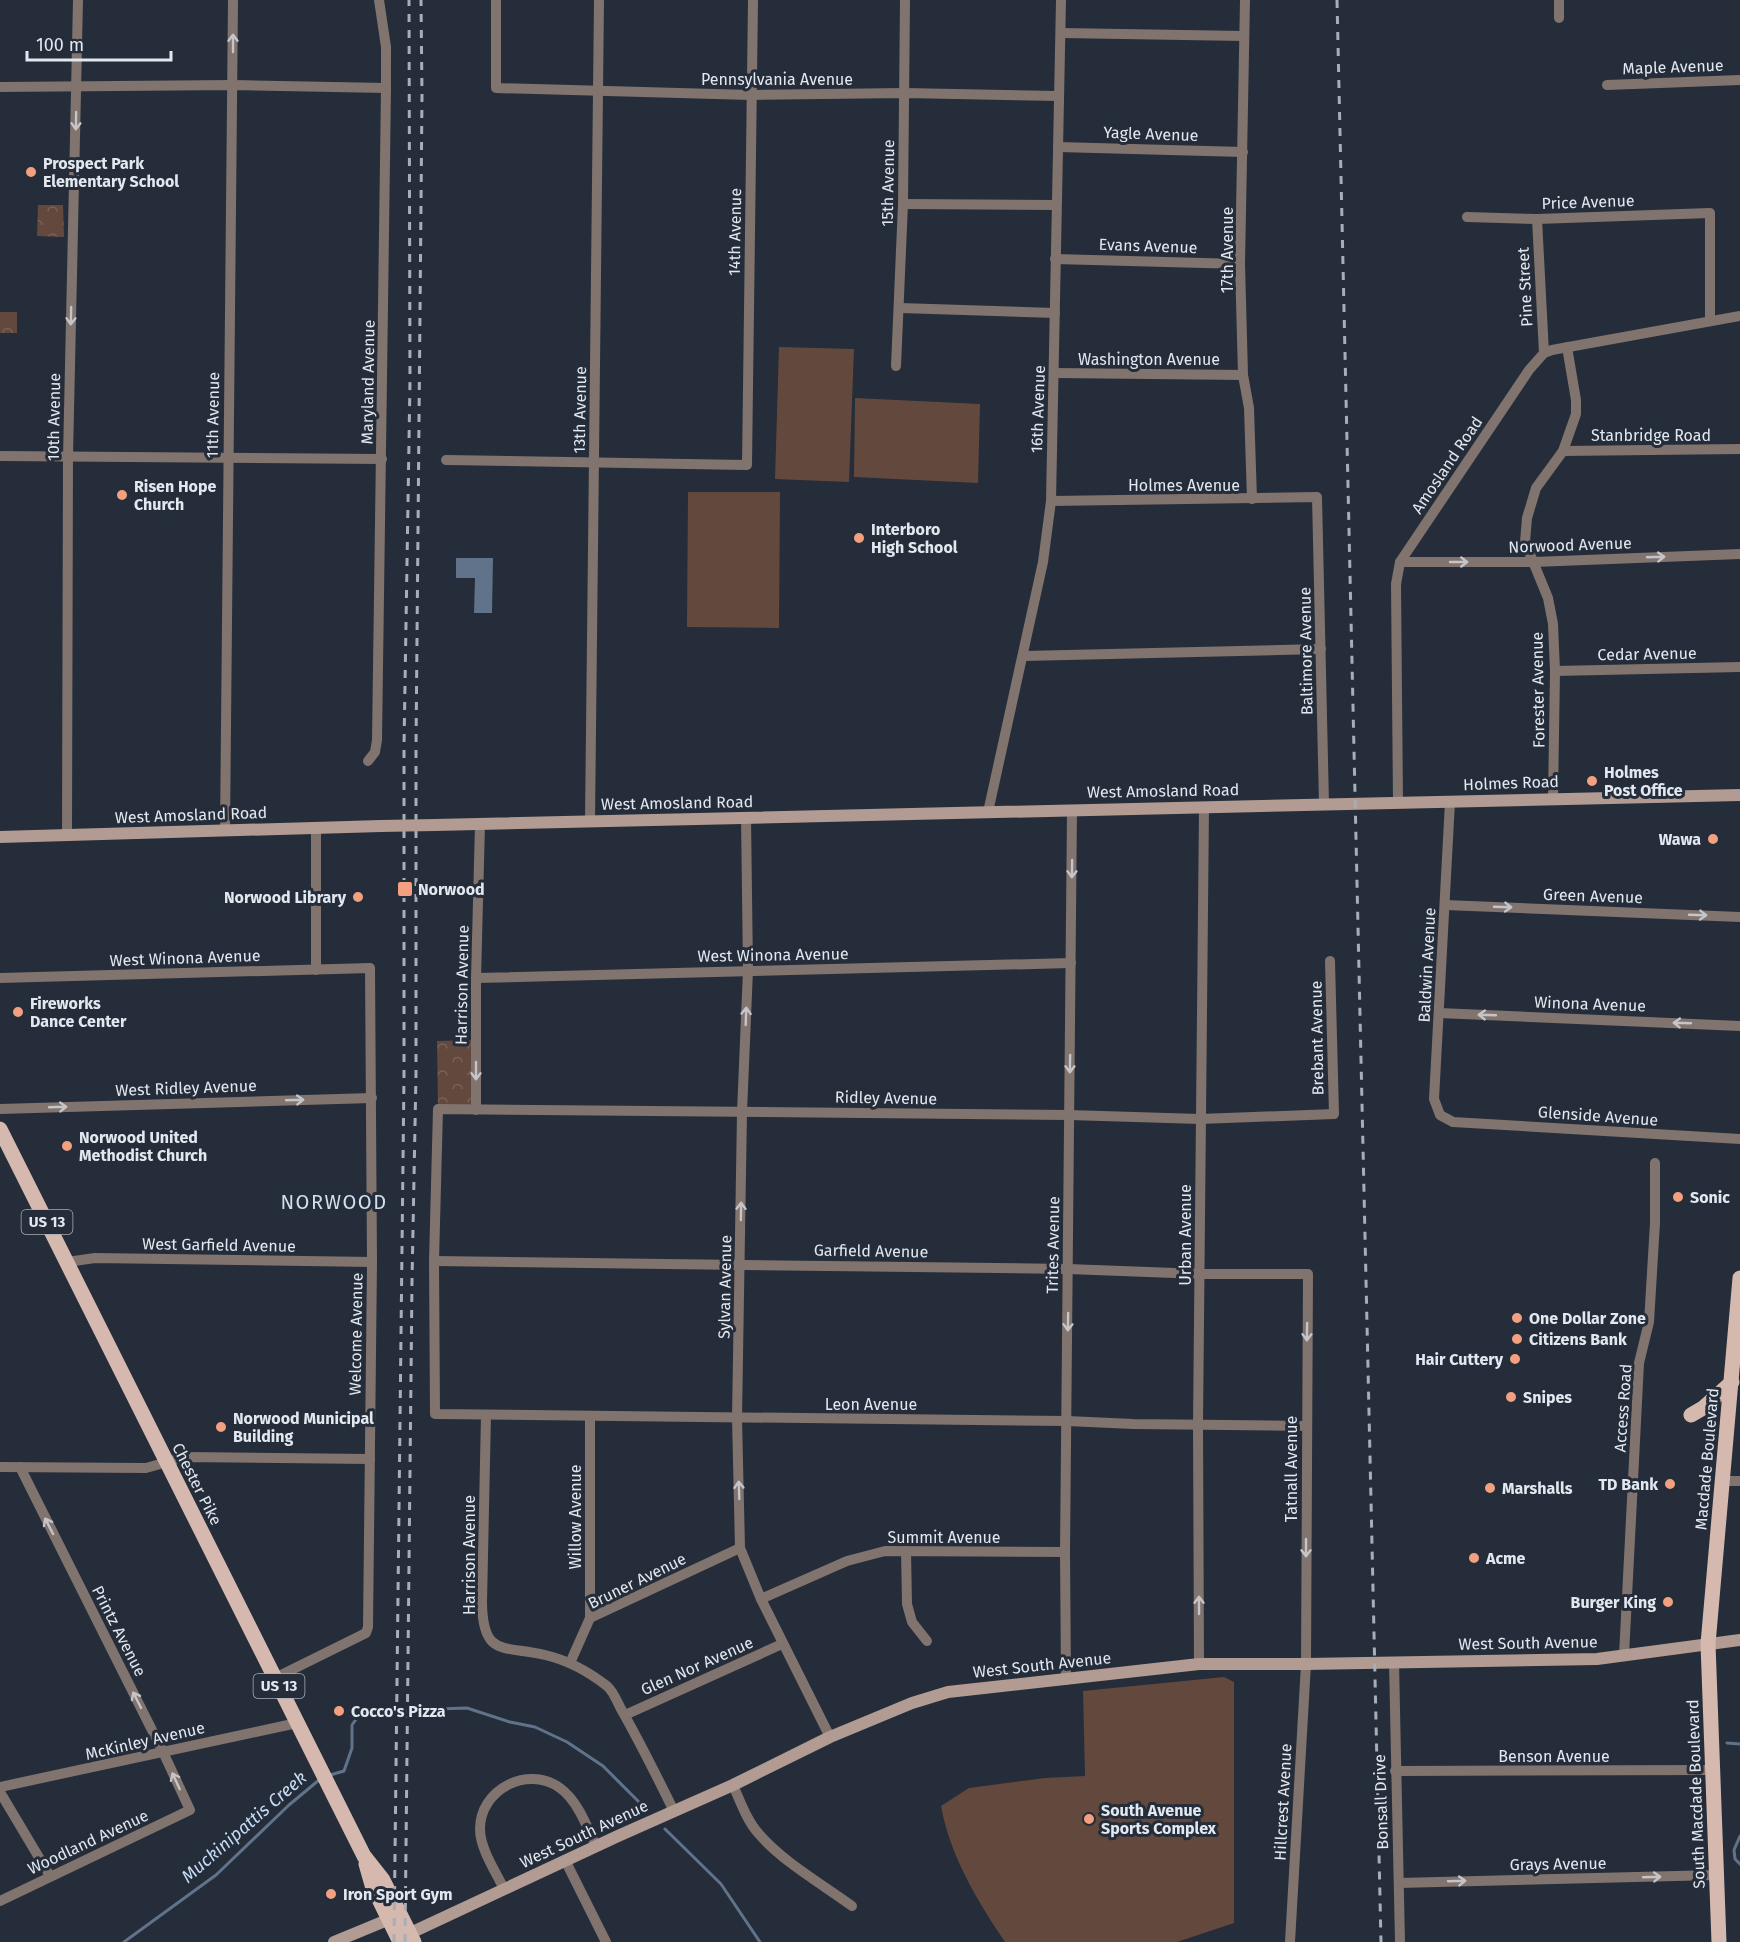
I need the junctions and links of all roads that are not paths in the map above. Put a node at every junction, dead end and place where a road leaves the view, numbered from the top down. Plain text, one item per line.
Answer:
1 (78, 0) edge
2 (233, 0) edge
3 (379, 0) edge
4 (496, 0) edge
5 (599, 0) edge
6 (753, 0) edge
7 (905, 0) edge
8 (1061, 0) edge
9 (1245, 0) edge
10 (1559, 0) edge
11 (1559, 18) dead end
12 (1061, 33) junction
13 (1244, 36) junction
14 (1740, 80) edge
15 (233, 85) junction
16 (1607, 85) dead end
17 (0, 87) edge
18 (76, 87) junction
19 (386, 88) junction
20 (598, 92) junction
21 (905, 93) junction
22 (751, 95) junction
23 (1059, 96) junction
24 (1058, 147) junction
25 (1243, 152) junction
26 (903, 204) junction
27 (1056, 205) junction
28 (1467, 217) dead end
29 (1537, 219) junction
30 (1055, 259) junction
31 (1240, 264) junction
32 (900, 308) junction
33 (1055, 313) junction
34 (1740, 316) edge
35 (1710, 321) junction
36 (1567, 348) junction
37 (1544, 353) junction
38 (896, 366) dead end
39 (1055, 373) junction
40 (1244, 375) junction
41 (1740, 449) edge
42 (1563, 451) junction
43 (0, 456) edge
44 (68, 457) junction
45 (228, 459) junction
46 (382, 459) junction
47 (446, 460) dead end
48 (594, 463) junction
49 (1317, 497) joint
50 (1252, 499) junction
51 (1051, 501) junction
52 (1740, 554) edge
53 (1400, 562) junction
54 (1534, 562) junction
55 (1321, 649) junction
56 (1024, 656) junction
57 (1740, 667) edge
58 (1555, 671) junction
59 (368, 761) dead end
60 (1740, 795) edge
61 (1553, 798) junction
62 (1398, 802) junction
63 (1450, 802) junction
64 (1355, 803) joint
65 (1324, 804) junction
66 (1204, 807) junction
67 (1072, 810) junction
68 (988, 812) junction
69 (746, 818) junction
70 (590, 821) junction
71 (480, 824) junction
72 (316, 828) junction
73 (225, 830) junction
74 (67, 835) junction
75 (0, 837) edge
76 (1445, 905) junction
77 (1740, 917) edge
78 (1330, 961) dead end
79 (1071, 963) junction
80 (370, 968) joint
81 (316, 970) junction
82 (748, 970) junction
83 (0, 978) edge
84 (476, 978) junction
85 (1439, 1013) junction
86 (1740, 1026) edge
87 (372, 1098) junction
88 (0, 1109) edge
89 (476, 1110) junction
90 (742, 1112) junction
91 (1334, 1114) joint
92 (1070, 1115) junction
93 (1200, 1119) junction
94 (1453, 1122) joint
95 (0, 1129) edge
96 (1740, 1139) edge
97 (1655, 1163) dead end
98 (434, 1261) junction
99 (67, 1262) junction
100 (372, 1262) junction
101 (740, 1265) junction
102 (1068, 1269) junction
103 (1201, 1274) junction
104 (1308, 1274) joint
105 (1740, 1278) edge
106 (1738, 1324) edge
107 (1732, 1382) junction
108 (486, 1415) junction
109 (1690, 1415) dead end
110 (590, 1417) junction
111 (737, 1418) junction
112 (1067, 1421) junction
113 (1198, 1424) junction
114 (1306, 1426) junction
115 (370, 1459) junction
116 (166, 1462) junction
117 (0, 1467) edge
118 (20, 1467) junction
119 (1723, 1481) junction
120 (1740, 1481) edge
121 (740, 1548) junction
122 (906, 1551) junction
123 (1065, 1552) junction
124 (761, 1599) junction
125 (590, 1618) junction
126 (1740, 1640) edge
127 (927, 1641) dead end
128 (782, 1644) junction
129 (1708, 1644) junction
130 (1624, 1655) junction
131 (1394, 1662) junction
132 (570, 1663) junction
133 (1199, 1664) junction
134 (1306, 1664) junction
135 (275, 1678) junction
136 (1066, 1680) junction
137 (625, 1715) junction
138 (297, 1723) junction
139 (830, 1737) junction
140 (163, 1752) junction
141 (1714, 1770) junction
142 (1395, 1771) junction
143 (733, 1785) junction
144 (0, 1790) edge
145 (190, 1810) joint
146 (674, 1811) junction
147 (596, 1846) junction
148 (565, 1860) junction
149 (1718, 1875) junction
150 (50, 1876) junction
151 (1399, 1883) junction
152 (504, 1889) junction
153 (0, 1901) edge
154 (852, 1906) dead end
155 (394, 1917) junction
156 (406, 1939) edge
157 (340, 1941) edge
158 (606, 1942) edge
159 (1290, 1942) edge
160 (1400, 1942) edge
161 (1719, 1942) edge

1 - 18 street, 10th Avenue
15 -> 2 street, 11th Avenue
3 - 19 street, Maryland Avenue
4 - 20 street, Pennsylvania Avenue
5 - 20 street, 13th Avenue
6 - 22 street, 14th Avenue
7 - 21 street, 15th Avenue
8 - 12 street, 16th Avenue
9 - 13 street, 17th Avenue
10 - 11 street
12 - 13 street
12 - 23 street, 16th Avenue
13 - 25 street, 17th Avenue
14 - 16 street, Maple Avenue
15 - 18 street
15 - 19 street
15 - 45 street, 11th Avenue
17 - 18 street
18 -> 44 street, 10th Avenue
19 - 46 street, Maryland Avenue
20 - 22 street, Pennsylvania Avenue
20 - 48 street, 13th Avenue
21 - 22 street, Pennsylvania Avenue
21 - 23 street, Pennsylvania Avenue
21 - 26 street, 15th Avenue
22 - 48 street, 14th Avenue
23 - 24 street, 16th Avenue
24 - 25 street, Yagle Avenue
24 - 27 street, 16th Avenue
25 - 31 street, 17th Avenue
26 - 27 street
26 - 32 street, 15th Avenue
27 - 30 street, 16th Avenue
28 - 29 street, Price Avenue
29 - 35 street, Price Avenue
29 - 37 street, Pine Street
30 - 31 street, Evans Avenue
30 - 33 street, 16th Avenue
31 - 40 street, 17th Avenue
32 - 33 street
32 - 38 street, 15th Avenue
33 - 39 street, 16th Avenue
34 - 35 street
35 - 36 street
36 - 37 street
36 - 42 street, Forester Avenue
37 - 53 street, Amosland Road
39 - 40 street, Washington Avenue
39 - 51 street, 16th Avenue
40 - 50 street, 17th Avenue
41 - 42 street, Stanbridge Road
42 - 54 street, Forester Avenue
43 - 44 street
44 - 45 street
44 - 74 street, 10th Avenue
45 - 46 street
45 - 73 street, 11th Avenue
46 - 59 street, Maryland Avenue
47 - 48 street
48 - 70 street, 13th Avenue
49 - 50 street, Holmes Avenue
49 - 55 street, Baltimore Avenue
50 - 51 street, Holmes Avenue
51 - 56 street, 16th Avenue
54 -> 52 street, Norwood Avenue
53 -> 54 street, Norwood Avenue
53 - 62 street, Amosland Road
54 - 58 street, Forester Avenue
55 - 56 street
55 - 65 street, Baltimore Avenue
56 - 68 street, 16th Avenue
57 - 58 street, Cedar Avenue
58 - 61 street, Forester Avenue
60 - 61 street, Holmes Road
61 - 63 street, Holmes Road
62 - 63 street, Holmes Road
62 - 64 street, Holmes Road
63 - 76 street, Baldwin Avenue
64 - 65 street, West Amosland Road
65 - 66 street, West Amosland Road
66 - 67 street, West Amosland Road
66 - 93 street, Urban Avenue
67 - 68 street, West Amosland Road
67 -> 79 street, Trites Avenue
68 - 69 street, West Amosland Road
69 - 70 street, West Amosland Road
69 - 82 street, Sylvan Avenue
70 - 71 street, West Amosland Road
71 - 72 street, West Amosland Road, bridge
71 - 84 street, Harrison Avenue
72 - 73 street, West Amosland Road
72 - 81 street
73 - 74 street, West Amosland Road
74 - 75 street, West Amosland Road
76 -> 77 street, Green Avenue
76 - 85 street, Baldwin Avenue
78 - 91 street, Brebant Avenue
79 - 82 street, West Winona Avenue
79 -> 92 street, Trites Avenue
80 - 81 street, West Winona Avenue
80 - 87 street, Welcome Avenue
81 - 83 street, West Winona Avenue
82 - 84 street, West Winona Avenue
90 -> 82 street, Sylvan Avenue
84 -> 89 street, Harrison Avenue
86 -> 85 street, Winona Avenue
85 - 94 street, Baldwin Avenue
88 -> 87 street, West Ridley Avenue
87 - 100 street, Welcome Avenue
89 - 90 street, Ridley Avenue
89 - 98 street, Ridley Avenue
90 - 92 street, Ridley Avenue
101 -> 90 street, Sylvan Avenue
91 - 93 street, Ridley Avenue
92 - 93 street, Ridley Avenue
92 - 102 street, Trites Avenue
93 - 103 street, Urban Avenue
94 - 96 street, Glenside Avenue
95 - 99 main road, Chester Pike / US 13
97 - 130 street, Access Road
98 - 101 street, Garfield Avenue
98 - 108 street, Leon Avenue
99 - 100 street, West Garfield Avenue
99 - 116 main road, Chester Pike / US 13
100 - 115 street, Welcome Avenue
101 - 102 street, Garfield Avenue
101 - 111 street, Sylvan Avenue
102 - 103 street, Garfield Avenue
102 -> 112 street, Trites Avenue
103 - 104 street, Garfield Avenue
103 - 113 street, Urban Avenue
104 -> 114 street, Tatnall Avenue
105 - 106 main road, Macdade Boulevard
106 - 107 main road, Macdade Boulevard
107 - 109 main road
107 - 119 main road, Macdade Boulevard
108 - 110 street, Leon Avenue
108 - 132 street, Harrison Avenue
110 - 111 street, Leon Avenue
110 - 125 street, Willow Avenue
111 - 112 street, Leon Avenue
121 -> 111 street, Sylvan Avenue
112 - 113 street, Leon Avenue
112 - 123 street, Trites Avenue
113 - 114 street, Leon Avenue
133 -> 113 street, Urban Avenue
114 -> 134 street, Tatnall Avenue
115 - 116 street
115 - 135 street, Welcome Avenue
116 - 118 street
116 - 135 main road, Chester Pike / US 13
117 - 118 street
140 -> 118 street, Printz Avenue
119 - 120 street
119 - 129 main road, Macdade Boulevard
121 - 124 street, Sylvan Avenue
121 - 125 street, Bruner Avenue
122 - 123 street, Summit Avenue
122 - 124 street, Summit Avenue
122 - 127 street
123 - 136 street, Trites Avenue
124 - 128 street, Sylvan Avenue
125 - 132 street, Bruner Avenue
126 - 129 street, West South Avenue
128 - 137 street, Glen Nor Avenue
128 - 139 street, Sylvan Avenue
129 - 130 street, West South Avenue
129 - 141 main road, South Macdade Boulevard
130 - 131 street, West South Avenue
131 - 134 street, West South Avenue
131 - 142 street, Bonsall Drive
132 - 137 street, Harrison Avenue
133 - 134 street, West South Avenue
133 - 136 street, West South Avenue
134 - 159 street, Hillcrest Avenue
135 - 138 main road, Chester Pike / US 13
136 - 139 street, West South Avenue
137 - 146 street, Harrison Avenue
138 - 140 street, McKinley Avenue
138 - 155 main road, Chester Pike / US 13
139 - 143 street, West South Avenue
140 - 144 street, McKinley Avenue
145 -> 140 street, Printz Avenue
141 - 142 street, Benson Avenue
141 - 149 main road, South Macdade Boulevard
142 - 151 street, Bonsall Drive
143 - 146 street, West South Avenue
143 - 154 street
144 - 150 street
145 - 150 street, Woodland Avenue
146 - 147 street, West South Avenue
147 - 148 street, West South Avenue
147 - 152 street
148 - 152 street, West South Avenue
148 - 158 street
151 -> 149 street, Grays Avenue
149 - 161 main road, South Macdade Boulevard
150 - 153 street, Woodland Avenue
151 - 160 street, Bonsall Drive
152 - 156 street, West South Avenue
155 - 156 main road, Chester Pike / US 13
155 - 157 street

